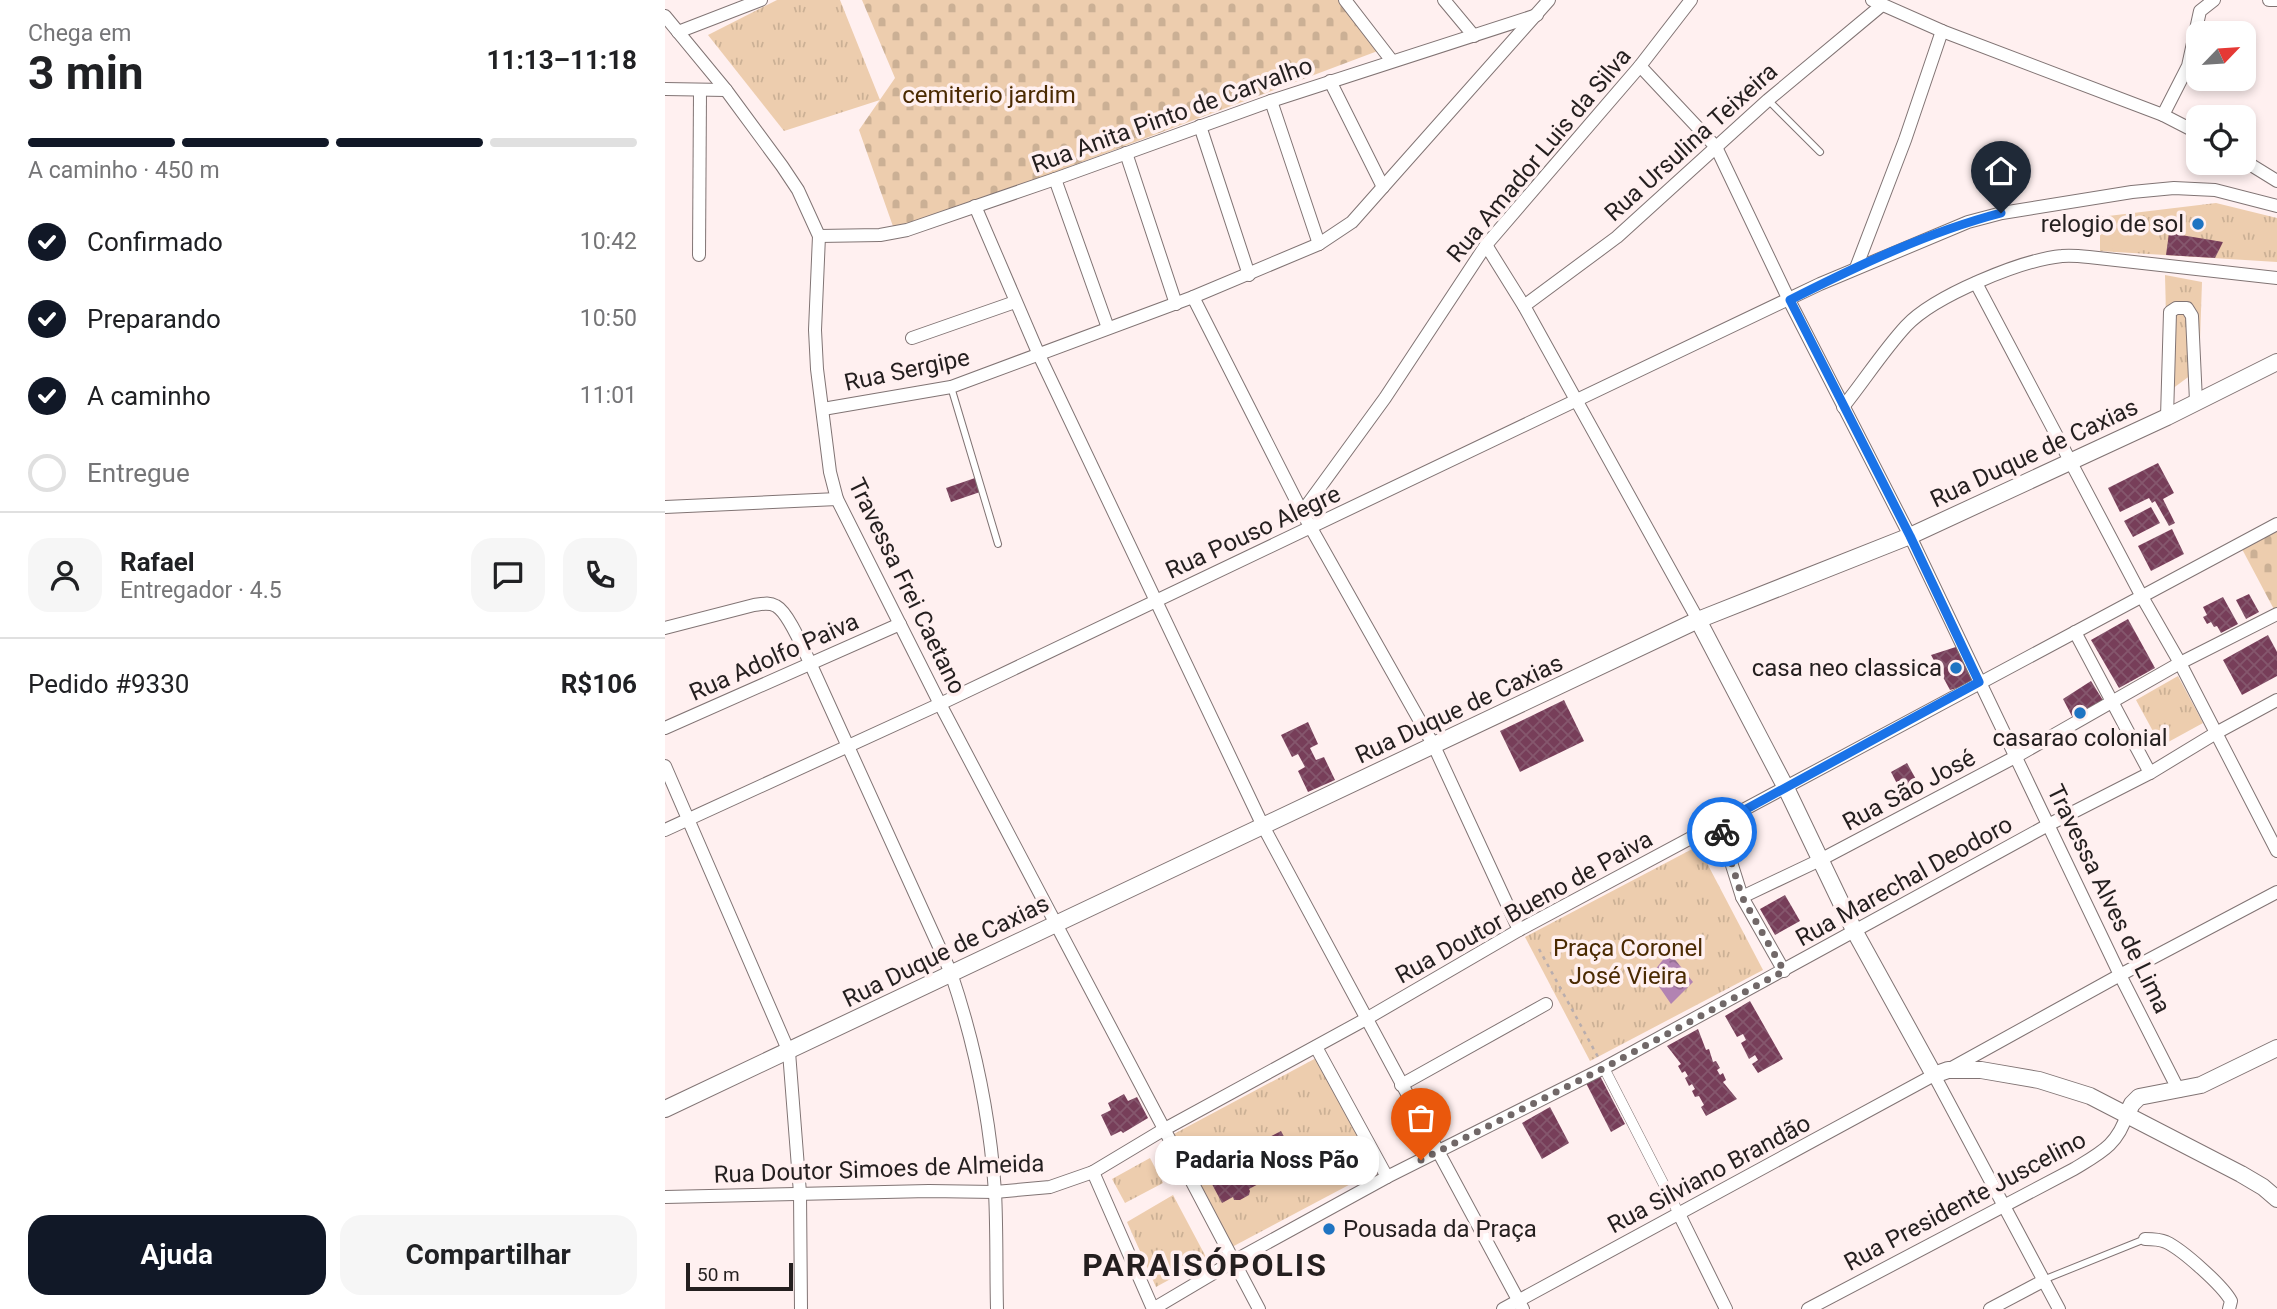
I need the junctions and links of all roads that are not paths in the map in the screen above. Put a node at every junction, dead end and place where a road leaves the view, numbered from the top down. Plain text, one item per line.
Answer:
1 (761, 0) edge
2 (1345, 0) edge
3 (1444, 0) edge
4 (1691, 0) edge
5 (2214, 0) edge
6 (2269, 0) edge
7 (2277, 0) edge
8 (1877, 3) edge
9 (1541, 6) edge
10 (665, 16) edge
11 (1942, 31) junction
12 (678, 32) junction
13 (1474, 36) junction
14 (1392, 61) junction
15 (1640, 66) junction
16 (1330, 81) junction
17 (665, 89) edge
18 (726, 90) junction
19 (700, 91) junction
20 (1768, 100) junction
21 (1271, 101) junction
22 (2163, 115) junction
23 (1200, 126) junction
24 (2186, 127) edge
25 (1717, 147) junction
26 (1820, 152) dead end
27 (1126, 153) junction
28 (2256, 168) edge
29 (1055, 179) junction
30 (2277, 181) edge
31 (1383, 187) junction
32 (975, 206) junction
33 (2277, 206) edge
34 (819, 236) junction
35 (1319, 244) junction
36 (1486, 245) junction
37 (699, 255) dead end
38 (1856, 268) junction
39 (1249, 275) junction
40 (2277, 278) edge
41 (1976, 283) junction
42 (1193, 297) junction
43 (1790, 300) junction
44 (1014, 302) junction
45 (1176, 304) junction
46 (1524, 306) junction
47 (1108, 328) junction
48 (912, 338) dead end
49 (1039, 355) junction
50 (2277, 362) edge
51 (951, 387) junction
52 (1576, 401) junction
53 (2196, 401) junction
54 (1843, 407) junction
55 (823, 409) junction
56 (2167, 417) junction
57 (2071, 461) junction
58 (837, 499) junction
59 (665, 507) edge
60 (1302, 512) junction
61 (2277, 524) edge
62 (1311, 527) junction
63 (1910, 536) junction
64 (998, 544) dead end
65 (2141, 595) junction
66 (1155, 602) junction
67 (2277, 614) edge
68 (1698, 620) junction
69 (900, 624) junction
70 (665, 628) edge
71 (2075, 632) junction
72 (2180, 663) junction
73 (811, 665) junction
74 (1979, 682) junction
75 (2277, 700) edge
76 (2114, 703) junction
77 (940, 704) junction
78 (665, 727) edge
79 (2215, 733) junction
80 (848, 746) junction
81 (1434, 746) junction
82 (2017, 757) junction
83 (665, 766) edge
84 (2150, 773) junction
85 (1786, 788) junction
86 (688, 820) junction
87 (1719, 824) junction
88 (2048, 825) junction
89 (1263, 826) junction
90 (665, 830) edge
91 (2277, 851) edge
92 (1820, 860) junction
93 (2277, 892) edge
94 (1742, 897) junction
95 (1055, 924) junction
96 (1520, 930) junction
97 (1855, 932) junction
98 (1784, 971) junction
99 (951, 973) junction
100 (2120, 975) junction
101 (1546, 1004) dead end
102 (1366, 1019) junction
103 (1316, 1047) junction
104 (2277, 1048) edge
105 (789, 1052) junction
106 (1604, 1068) junction
107 (1941, 1072) junction
108 (1401, 1086) junction
109 (2179, 1091) junction
110 (665, 1109) edge
111 (2127, 1114) junction
112 (1163, 1130) junction
113 (1438, 1152) junction
114 (1093, 1172) junction
115 (1387, 1177) junction
116 (2270, 1189) edge
117 (995, 1192) junction
118 (800, 1193) junction
119 (665, 1197) edge
120 (2277, 1199) edge
121 (2003, 1206) junction
122 (1679, 1214) junction
123 (2145, 1238) joint
124 (1234, 1261) junction
125 (2043, 1280) junction
126 (1521, 1305) edge
127 (801, 1309) edge
128 (997, 1309) edge
129 (1153, 1309) edge
130 (1259, 1309) edge
131 (1503, 1309) edge
132 (1726, 1309) edge
133 (1808, 1309) edge
134 (1990, 1309) edge
135 (2059, 1309) edge
136 (2229, 1309) edge

1 - 12 street
2 - 14 street
3 - 13 street
4 - 15 street, Rua Amador Luis da Silva
5 - 22 street
6 - 7 street
8 - 11 street
8 - 20 street, Rua Ursulina Teixeira
9 - 13 street, Rua Anita Pinto de Carvalho
9 - 31 street, Rua Sergipe
10 - 12 street, Travessa Frei Caetano
11 - 22 street
11 - 38 street
12 - 18 street, Travessa Frei Caetano
13 - 14 street, Rua Anita Pinto de Carvalho
14 - 16 street, Rua Anita Pinto de Carvalho
15 - 25 street, Travessa Alves de Lima
15 - 36 street, Rua Amador Luis da Silva
16 - 21 street, Rua Anita Pinto de Carvalho
16 - 31 street
17 - 19 street
18 - 19 street
18 - 34 street, Travessa Frei Caetano
19 - 37 street
20 - 25 street, Rua Ursulina Teixeira
20 - 26 lane
21 - 23 street, Rua Anita Pinto de Carvalho
21 - 35 street
22 - 24 street
23 - 27 street, Rua Anita Pinto de Carvalho
23 - 39 street
25 - 43 street, Travessa Alves de Lima
25 - 46 street, Rua Ursulina Teixeira
27 - 29 street, Rua Anita Pinto de Carvalho
27 - 45 street
28 - 30 street
29 - 32 street, Rua Anita Pinto de Carvalho
29 - 47 street
31 - 35 street, Rua Sergipe
32 - 34 street, Rua Anita Pinto de Carvalho
32 - 44 street
33 - 38 street, Rua Pouso Alegre
34 - 55 street, Travessa Frei Caetano
35 - 39 street, Rua Sergipe
36 - 46 street
36 - 60 street, Rua Amador Luis da Silva
38 - 43 street, Rua Pouso Alegre
39 - 42 street, Rua Sergipe
40 - 41 street
41 - 54 street
41 - 57 street
42 - 45 street, Rua Sergipe
42 - 60 street
43 - 52 street, Rua Pouso Alegre
43 - 54 street, Travessa Alves de Lima
44 - 48 street
44 - 49 street
45 - 47 street, Rua Sergipe
46 - 52 street
47 - 49 street, Rua Sergipe
49 - 51 street, Rua Sergipe
49 - 66 street
50 - 53 street, Rua Duque de Caxias
51 - 55 street, Rua Sergipe
51 - 64 lane
52 - 62 street, Rua Pouso Alegre
52 - 68 street
53 - 56 street, Rua Duque de Caxias
53 - 56 street
54 - 63 street, Travessa Alves de Lima
55 - 58 street, Travessa Frei Caetano
56 - 57 street, Rua Duque de Caxias
57 - 63 street, Rua Duque de Caxias
57 - 65 street
58 - 59 street
58 - 69 street, Travessa Frei Caetano
60 - 62 street
61 - 65 street, Rua Doutor Bueno de Paiva
62 - 66 street, Rua Pouso Alegre
62 - 81 street
63 - 68 street, Rua Duque de Caxias
63 - 74 street, Travessa Alves de Lima
65 - 71 street, Rua Doutor Bueno de Paiva
65 - 72 street
66 - 77 street, Rua Pouso Alegre
66 - 89 street
67 - 72 street, Rua São José
68 - 81 street, Rua Duque de Caxias
68 - 85 street
69 - 73 street, Rua Adolfo Paiva
69 - 77 street, Travessa Frei Caetano
70 - 73 street
71 - 74 street, Rua Doutor Bueno de Paiva
71 - 76 street
72 - 76 street, Rua São José
72 - 79 street
73 - 78 street, Rua Adolfo Paiva
73 - 80 street
74 - 82 street, Travessa Alves de Lima
74 - 85 street, Rua Doutor Bueno de Paiva
75 - 79 street, Rua Marechal Deodoro
76 - 82 street, Rua São José
76 - 84 street
77 - 80 street, Rua Pouso Alegre
77 - 95 street, Travessa Frei Caetano
79 - 84 street, Rua Marechal Deodoro
79 - 91 street
80 - 86 street, Rua Pouso Alegre
80 - 99 street
81 - 89 street, Rua Duque de Caxias
81 - 96 street
82 - 88 street, Travessa Alves de Lima
82 - 92 street, Rua São José
83 - 86 street
84 - 88 street, Rua Marechal Deodoro
85 - 87 street, Rua Doutor Bueno de Paiva
85 - 92 street
86 - 90 street, Rua Pouso Alegre
86 - 105 street
87 - 94 street
87 - 96 street, Rua Doutor Bueno de Paiva
88 - 97 street, Rua Marechal Deodoro
88 - 100 street, Travessa Alves de Lima
89 - 95 street, Rua Duque de Caxias
89 - 102 street
92 - 94 street, Rua São José
92 - 97 street
93 - 100 street, Rua Silviano Brandão
94 - 98 street
95 - 99 street, Rua Duque de Caxias
95 - 112 street, Travessa Frei Caetano
96 - 102 street, Rua Doutor Bueno de Paiva
97 - 98 street, Rua Marechal Deodoro
97 - 107 street
98 - 106 street, Rua Marechal Deodoro
99 - 105 street, Rua Duque de Caxias
99 - 117 street
100 - 107 street, Rua Silviano Brandão
100 - 109 street, Travessa Alves de Lima
101 - 108 street
102 - 103 street, Rua Doutor Bueno de Paiva
102 - 108 street
103 - 112 street, Rua Doutor Bueno de Paiva
103 - 115 street
104 - 109 street
105 - 110 street, Rua Duque de Caxias
105 - 118 street
106 - 113 street, Rua Marechal Deodoro
106 - 122 street
107 - 111 street
107 - 121 street
107 - 122 street, Rua Silviano Brandão
108 - 113 street
109 - 111 street
111 - 116 street
111 - 121 street, Rua Presidente Juscelino
112 - 114 street, Rua Doutor Simoes de Almeida
112 - 124 street, Travessa Frei Caetano
113 - 115 street, Rua Marechal Deodoro
113 - 126 street
114 - 117 street, Rua Doutor Simoes de Almeida
114 - 129 street
115 - 124 street, Rua Marechal Deodoro
116 - 120 street
117 - 118 street, Rua Doutor Simoes de Almeida
117 - 128 street
118 - 119 street, Rua Doutor Simoes de Almeida
118 - 127 street
121 - 125 street
121 - 133 street, Rua Presidente Juscelino
122 - 126 street, Rua Silviano Brandão
122 - 132 street
123 - 125 lane
123 - 136 street
124 - 129 street, Rua Marechal Deodoro
124 - 130 street
125 - 134 street
125 - 135 street
126 - 131 street, Rua Silviano Brandão

